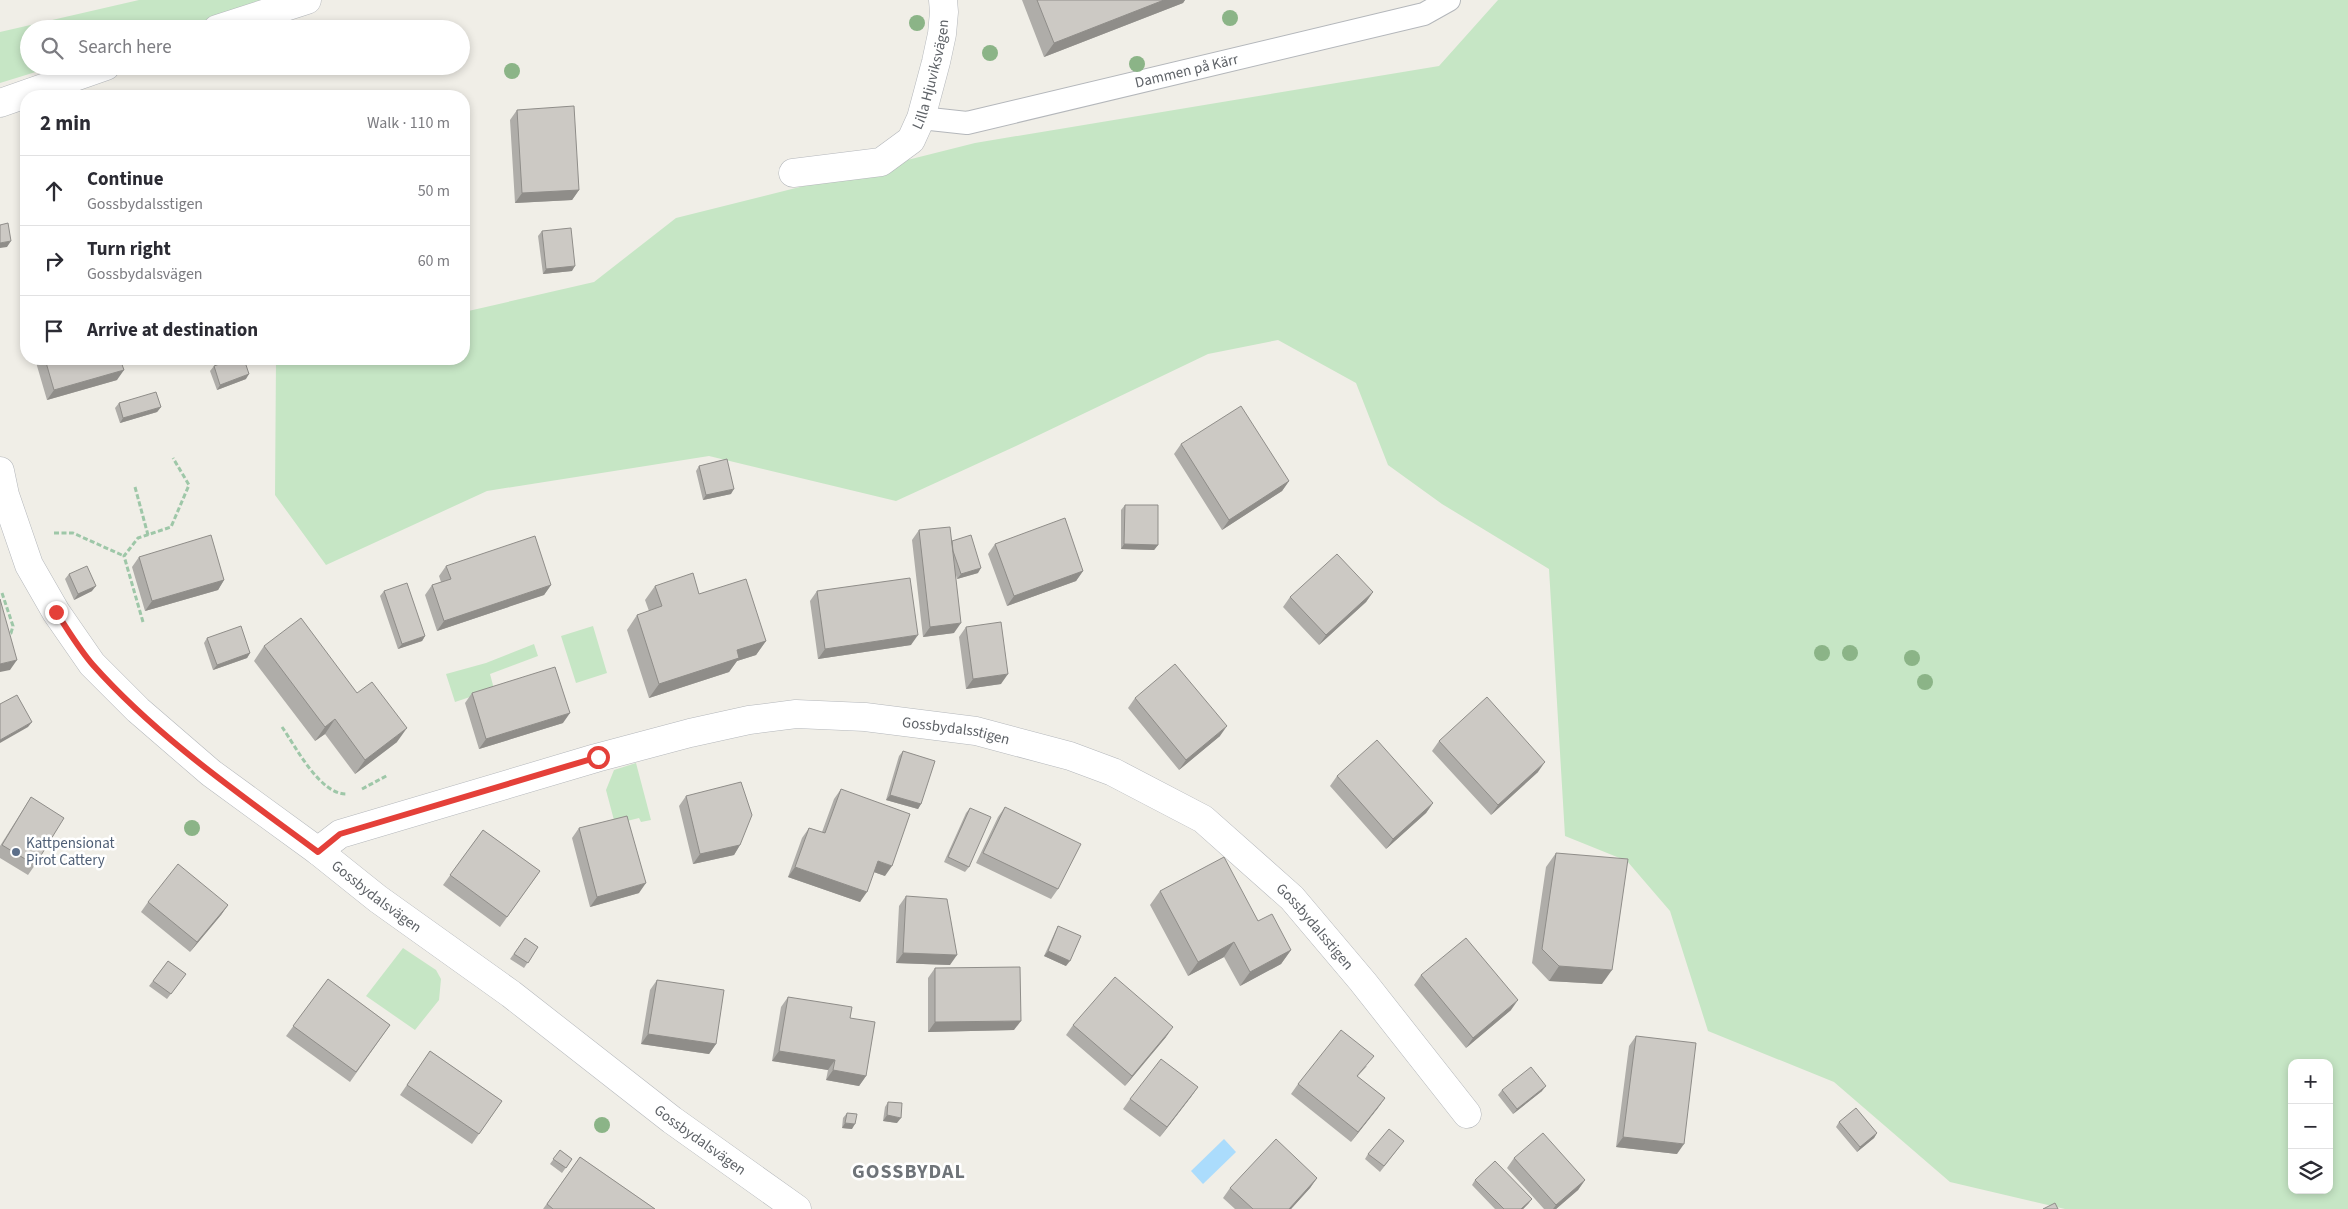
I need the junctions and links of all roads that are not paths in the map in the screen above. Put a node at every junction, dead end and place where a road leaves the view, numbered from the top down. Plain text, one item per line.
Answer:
1 (307, 0) edge
2 (942, 0) edge
3 (1449, 0) edge
4 (245, 20) edge
5 (80, 75) edge
6 (37, 90) edge
7 (20, 96) edge
8 (0, 103) edge
9 (921, 118) junction
10 (793, 173) dead end
11 (2, 487) edge
12 (318, 852) junction
13 (1467, 1114) dead end
14 (797, 1209) edge

1 - 4 street
2 - 9 street, Lilla Hjuviksvägen
3 - 9 lane, Dammen på Kärr
5 - 6 street
7 - 8 street
9 - 10 street, Lilla Hjuviksvägen
11 - 12 street, Gossbydalsvägen
12 - 13 street, Gossbydalsstigen
12 - 14 street, Gossbydalsvägen

